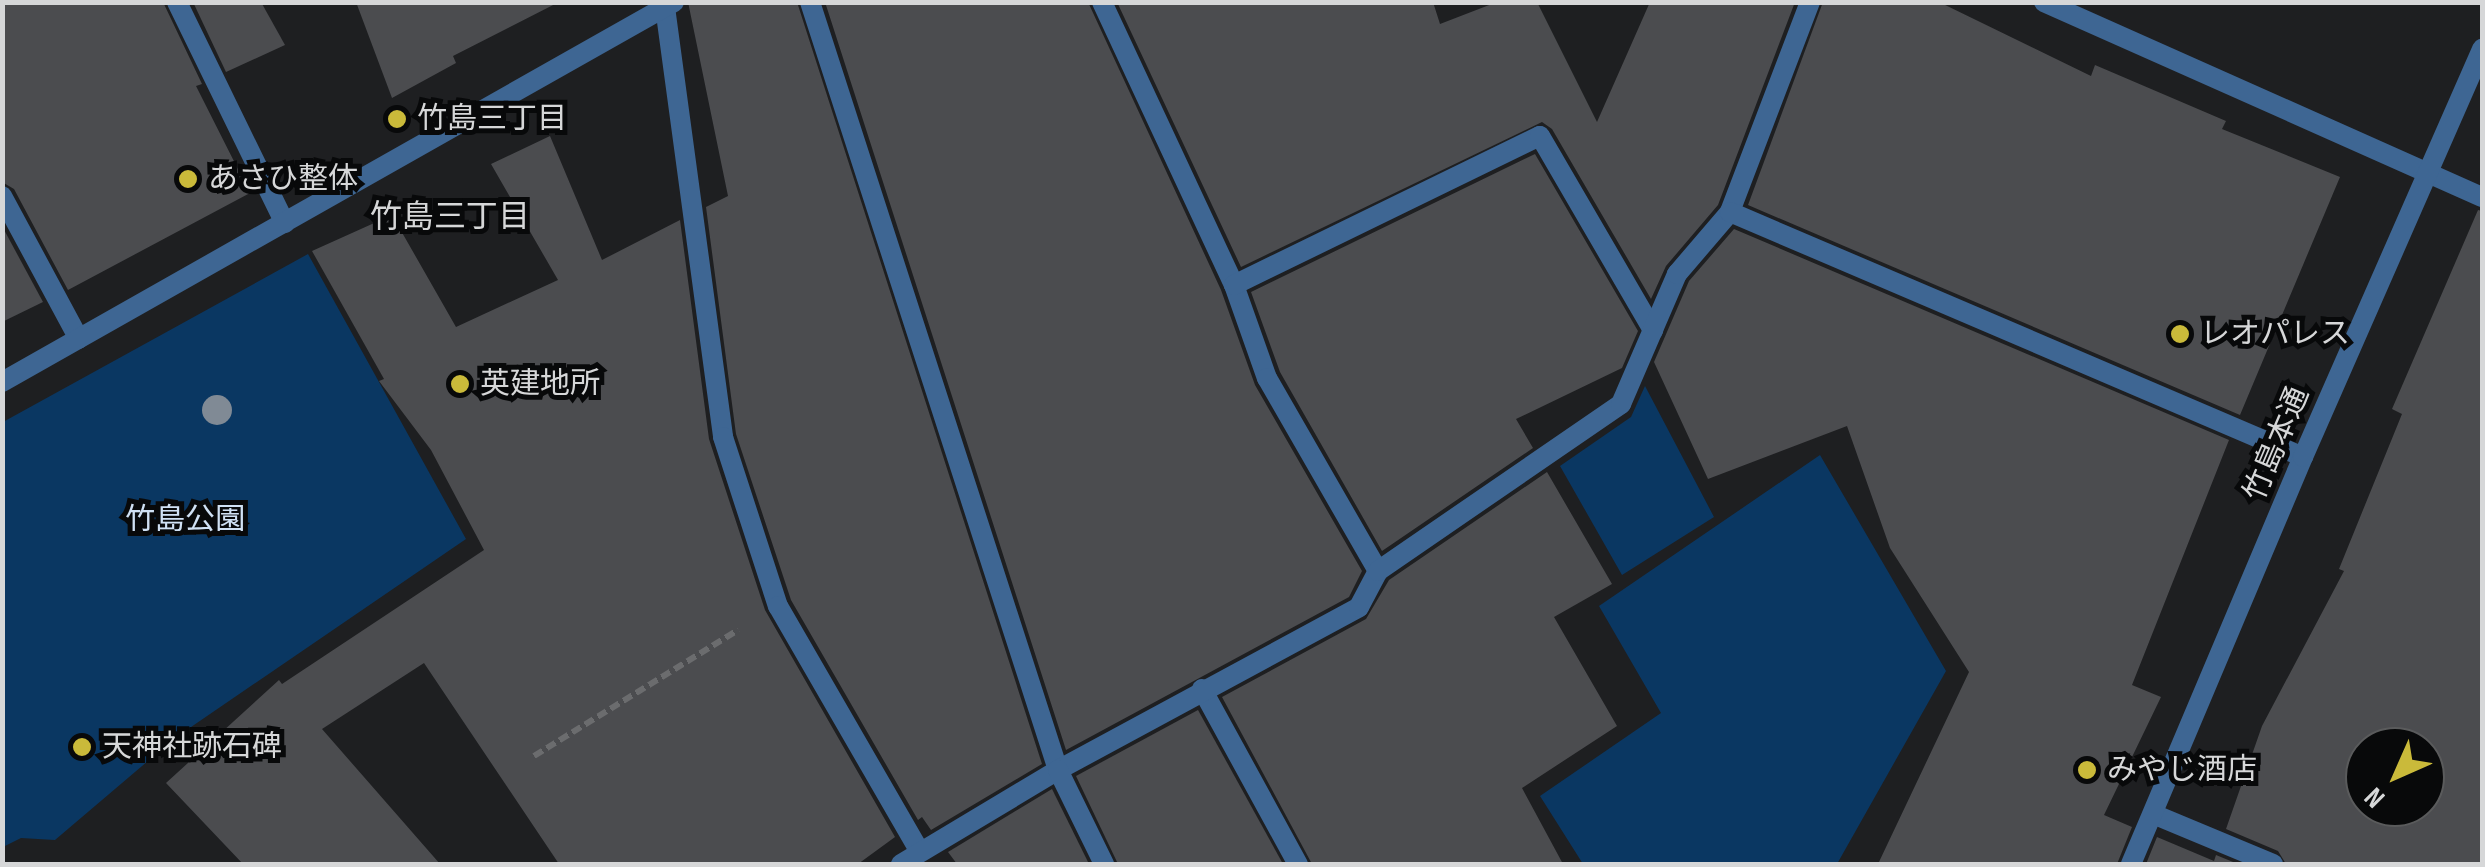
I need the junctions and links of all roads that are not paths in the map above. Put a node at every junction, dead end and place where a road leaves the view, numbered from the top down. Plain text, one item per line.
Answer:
1 (176, 2) edge
2 (810, 2) edge
3 (1102, 2) edge
4 (1810, 2) edge
5 (2044, 2) edge
6 (668, 4) edge
7 (2482, 49) edge
8 (2428, 173) junction
9 (2, 196) edge
10 (2482, 197) edge
11 (1730, 212) junction
12 (285, 222) junction
13 (1234, 285) junction
14 (1653, 330) junction
15 (79, 339) junction
16 (2, 382) edge
17 (2303, 457) junction
18 (1378, 571) junction
19 (1202, 689) junction
20 (1058, 770) junction
21 (2153, 814) junction
22 (919, 850) junction
23 (901, 864) edge
24 (1104, 864) edge
25 (1298, 864) edge
26 (2131, 864) edge
27 (2272, 864) edge

1 - 12 street
2 - 20 street
3 - 13 street
4 - 11 street
5 - 8 street
6 - 12 street
6 - 22 street
7 - 8 street, 竹島本通
8 - 10 street
8 - 17 street, 竹島本通
9 - 15 street
11 - 14 street
11 - 17 street
12 - 15 street
13 - 14 street
13 - 18 street
14 - 18 street
15 - 16 street
17 - 21 street, 竹島本通
18 - 19 street
19 - 20 street
19 - 25 street
20 - 22 street
20 - 24 street
21 - 26 street, 竹島本通
21 - 27 street
22 - 23 street

